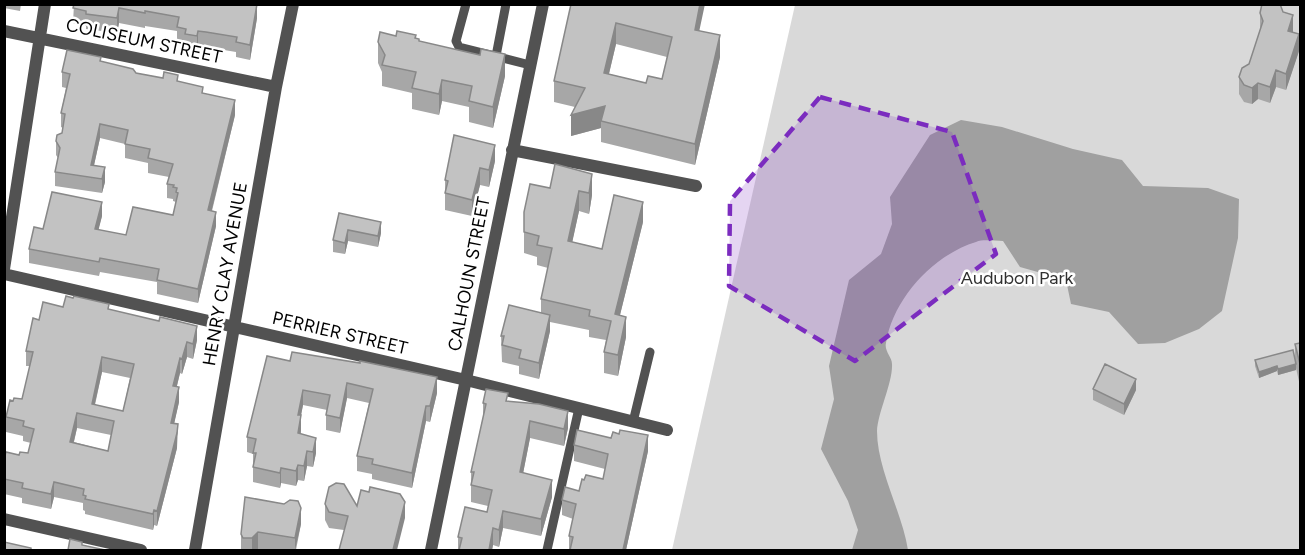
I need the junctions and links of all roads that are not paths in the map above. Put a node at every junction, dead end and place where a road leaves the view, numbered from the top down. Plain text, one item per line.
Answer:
1 (45, 4) edge
2 (292, 4) edge
3 (466, 4) edge
4 (506, 4) edge
5 (540, 5) edge
6 (4, 31) edge
7 (40, 38) junction
8 (496, 56) junction
9 (530, 65) junction
10 (276, 87) junction
11 (512, 150) junction
12 (696, 186) dead end
13 (4, 269) edge
14 (4, 274) edge
15 (235, 327) junction
16 (650, 352) dead end
17 (466, 380) junction
18 (579, 408) junction
19 (633, 422) junction
20 (667, 430) dead end
21 (4, 519) edge
22 (141, 550) edge
23 (195, 550) edge
24 (431, 550) edge
25 (547, 550) edge

1 - 7 street
2 - 10 street, HENRY CLAY AVENUE
3 - 8 lane
4 - 8 lane
5 - 9 street, CALHOUN STREET
6 - 7 street, COLISEUM STREET
7 - 10 street, COLISEUM STREET
7 - 13 street
8 - 9 lane
9 - 11 street, CALHOUN STREET
10 - 15 street, HENRY CLAY AVENUE
11 - 12 street
11 - 17 street, CALHOUN STREET
14 - 15 street, PERRIER STREET
15 - 17 street, PERRIER STREET
15 - 23 street, HENRY CLAY AVENUE
16 - 19 lane
17 - 18 street, PERRIER STREET
17 - 24 street, CALHOUN STREET
18 - 19 street, PERRIER STREET
18 - 25 lane
19 - 20 street, PERRIER STREET
21 - 22 street

